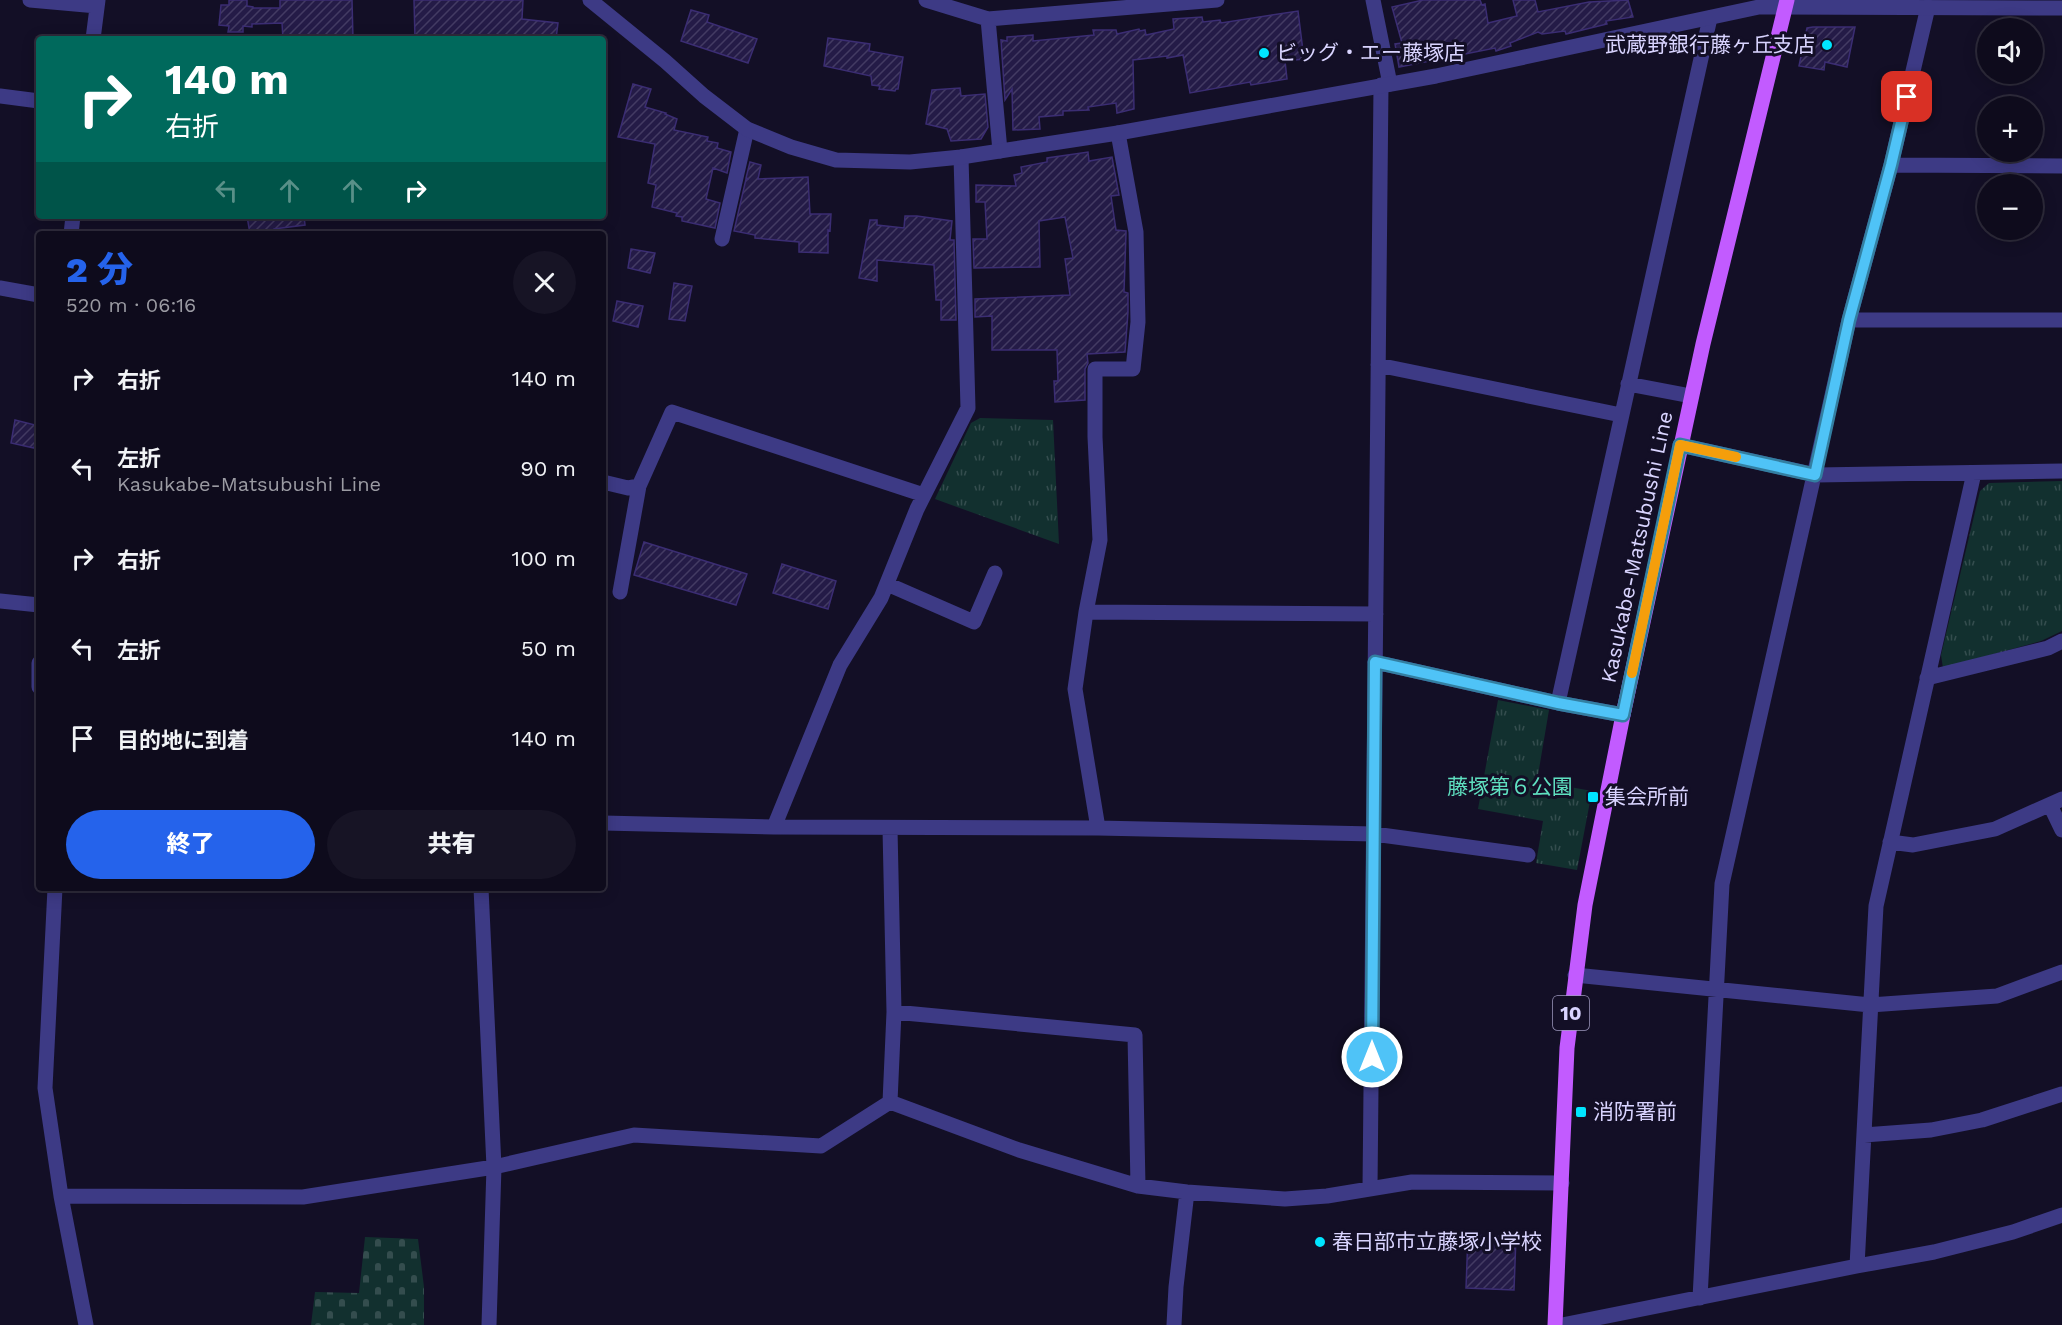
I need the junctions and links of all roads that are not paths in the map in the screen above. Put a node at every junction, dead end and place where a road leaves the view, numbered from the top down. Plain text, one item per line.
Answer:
1 (30, 0) edge
2 (590, 0) edge
3 (926, 0) edge
4 (1216, 0) edge
5 (1373, 0) edge
6 (1175, 2) edge
7 (98, 3) edge
8 (1786, 3) edge
9 (1968, 3) edge
10 (1928, 7) junction
11 (2062, 8) edge
12 (1710, 18) junction
13 (988, 19) junction
14 (93, 36) edge
15 (1385, 84) junction
16 (0, 96) edge
17 (36, 101) edge
18 (747, 129) junction
19 (1118, 133) junction
20 (1000, 151) junction
21 (961, 157) junction
22 (1891, 165) junction
23 (2062, 166) edge
24 (722, 239) dead end
25 (0, 288) edge
26 (36, 294) edge
27 (1849, 320) junction
28 (2062, 320) edge
29 (1378, 364) junction
30 (1628, 384) junction
31 (1691, 396) junction
32 (1622, 415) junction
33 (1680, 445) junction
34 (2062, 471) edge
35 (1974, 473) junction
36 (1815, 475) junction
37 (606, 483) edge
38 (639, 486) junction
39 (924, 495) junction
40 (995, 573) dead end
41 (887, 584) junction
42 (620, 592) dead end
43 (0, 601) edge
44 (36, 605) edge
45 (1086, 612) junction
46 (1376, 614) junction
47 (2062, 641) edge
48 (1375, 662) junction
49 (1927, 678) junction
50 (1558, 703) junction
51 (1623, 715) junction
52 (2056, 802) edge
53 (606, 823) edge
54 (774, 827) junction
55 (1098, 828) junction
56 (890, 829) junction
57 (2062, 830) edge
58 (1374, 834) junction
59 (1890, 842) junction
60 (1528, 855) dead end
61 (55, 891) edge
62 (481, 891) edge
63 (2062, 972) edge
64 (1575, 975) junction
65 (1718, 990) junction
66 (1870, 1005) junction
67 (894, 1012) junction
68 (2062, 1094) edge
69 (890, 1102) junction
70 (1864, 1135) junction
71 (494, 1167) junction
72 (1562, 1183) junction
73 (1138, 1186) junction
74 (1370, 1188) junction
75 (1187, 1192) junction
76 (61, 1196) junction
77 (2062, 1215) edge
78 (1857, 1266) junction
79 (1700, 1298) junction
80 (86, 1325) edge
81 (489, 1325) edge
82 (1174, 1325) edge
83 (1556, 1325) edge
84 (1562, 1325) edge

1 - 7 street
2 - 18 street
3 - 13 street
4 - 6 street
5 - 15 street
6 - 13 street
7 - 14 street
8 - 10 street
8 - 12 street
8 - 31 main road, Kasukabe-Matsubushi Line / 10
9 - 10 street
9 - 11 street
10 - 22 street
12 - 15 street
12 - 30 street
13 - 20 street
15 - 19 street
15 - 29 street
16 - 17 street
18 - 21 street
18 - 24 street
19 - 20 street
19 - 45 street
20 - 21 street
21 - 39 street
22 - 23 street
22 - 27 street
25 - 26 street
27 - 28 street
27 - 36 street
29 - 32 street
29 - 46 street
30 - 31 street
30 - 32 street
31 - 33 main road, Kasukabe-Matsubushi Line / 10
32 - 50 street
33 - 36 street
33 - 51 main road, Kasukabe-Matsubushi Line / 10
34 - 35 street
35 - 36 street
35 - 49 street
36 - 65 street
37 - 38 street
38 - 39 street
38 - 42 street
39 - 41 street
40 - 41 street
41 - 54 street
43 - 44 street
45 - 46 street
45 - 55 street
46 - 48 street
47 - 49 street
48 - 50 street
48 - 58 street
49 - 59 street
50 - 51 street
51 - 64 main road, Kasukabe-Matsubushi Line / 10
52 - 57 street
52 - 59 street
53 - 54 street
54 - 56 street
55 - 56 street
55 - 58 street
56 - 67 street
58 - 60 street
58 - 74 street
59 - 66 street
61 - 76 street
62 - 71 street
63 - 66 street
64 - 65 street
64 - 72 main road, Kasukabe-Matsubushi Line / 10
65 - 66 street
65 - 79 street
66 - 70 street
67 - 69 street
67 - 73 street
68 - 70 street
69 - 71 street
69 - 73 street
70 - 78 street
71 - 76 street
71 - 81 street
72 - 74 street
72 - 83 main road, Kasukabe-Matsubushi Line / 10
73 - 75 street
74 - 75 street
75 - 82 street
76 - 80 street
77 - 78 street
78 - 79 street
79 - 84 street

